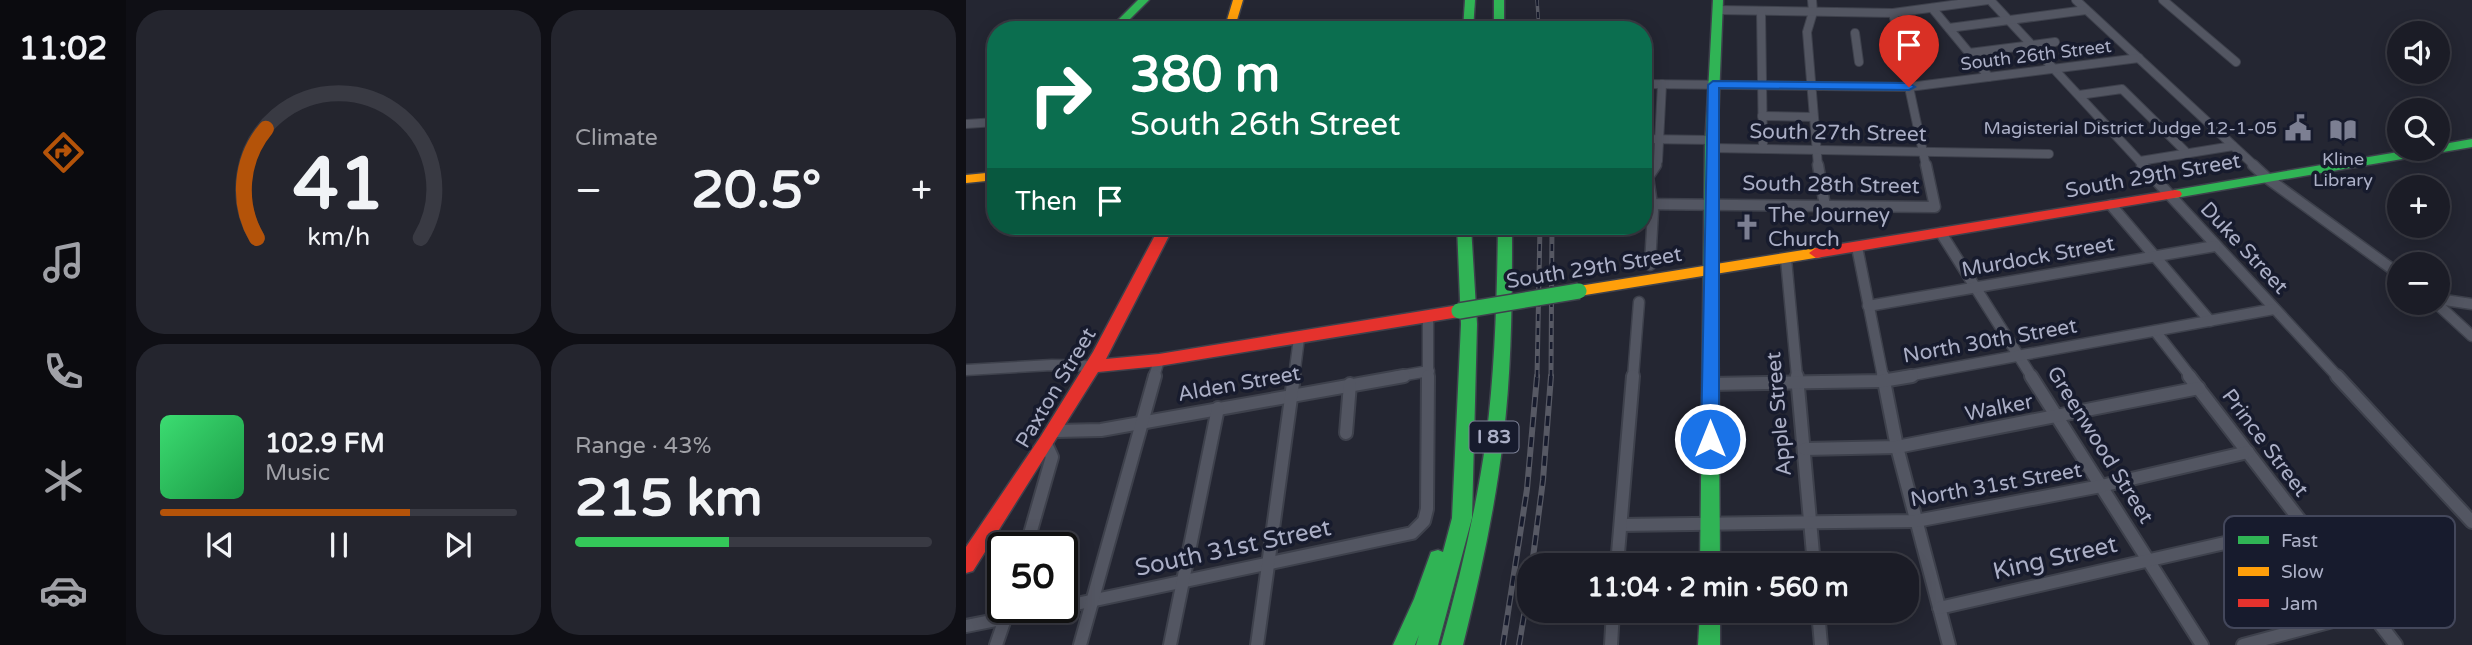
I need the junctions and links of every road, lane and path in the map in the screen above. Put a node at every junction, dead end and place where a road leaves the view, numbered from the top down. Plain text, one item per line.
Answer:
1 (1144, 0) edge
2 (1238, 0) edge
3 (1470, 0) edge
4 (1499, 0) edge
5 (1768, 0) edge
6 (1812, 0) edge
7 (1989, 0) edge
8 (2076, 0) edge
9 (2163, 0) edge
10 (1718, 5) edge
11 (1932, 8) junction
12 (2086, 10) junction
13 (1765, 11) junction
14 (1813, 12) junction
15 (1893, 13) junction
16 (2008, 20) junction
17 (1122, 21) edge
18 (1232, 21) edge
19 (1469, 21) edge
20 (1499, 21) edge
21 (1949, 28) junction
22 (1855, 33) dead end
23 (2055, 42) dead end
24 (2032, 46) junction
25 (1969, 53) junction
26 (2139, 58) junction
27 (1859, 62) dead end
28 (2236, 62) dead end
29 (2054, 69) junction
30 (1989, 77) junction
31 (1652, 84) edge
32 (1662, 84) junction
33 (1713, 85) junction
34 (1762, 85) junction
35 (1811, 86) junction
36 (1909, 87) junction
37 (2079, 95) junction
38 (1762, 116) junction
39 (1813, 117) junction
40 (987, 123) edge
41 (966, 124) edge
42 (1652, 139) edge
43 (1659, 139) junction
44 (1711, 144) junction
45 (2472, 144) edge
46 (2233, 146) junction
47 (1763, 149) junction
48 (1815, 150) junction
49 (1922, 152) junction
50 (2187, 153) junction
51 (2049, 154) dead end
52 (2140, 160) junction
53 (1652, 171) edge
54 (987, 177) edge
55 (966, 178) edge
56 (2267, 178) junction
57 (2172, 195) junction
58 (1652, 204) edge
59 (1711, 205) junction
60 (2111, 205) junction
61 (1825, 206) junction
62 (1652, 210) edge
63 (1652, 229) edge
64 (1941, 233) junction
65 (1163, 235) edge
66 (1464, 235) edge
67 (1505, 235) edge
68 (1652, 235) edge
69 (2215, 246) junction
70 (1857, 247) junction
71 (2155, 257) junction
72 (1786, 259) junction
73 (1650, 265) dead end
74 (2387, 265) edge
75 (1710, 271) junction
76 (1976, 288) junction
77 (1639, 302) dead end
78 (2450, 302) edge
79 (2472, 304) edge
80 (1868, 306) junction
81 (2274, 309) junction
82 (2450, 314) edge
83 (1428, 316) junction
84 (2210, 321) junction
85 (2155, 331) junction
86 (2472, 335) edge
87 (1299, 338) junction
88 (2019, 356) junction
89 (1158, 360) junction
90 (1095, 366) junction
91 (966, 370) edge
92 (1429, 371) junction
93 (1882, 381) junction
94 (1797, 383) junction
95 (1350, 384) junction
96 (1710, 384) junction
97 (2199, 388) junction
98 (1291, 394) junction
99 (1219, 408) junction
100 (2057, 417) junction
101 (1140, 422) junction
102 (1056, 431) junction
103 (1346, 433) dead end
104 (1047, 446) junction
105 (1897, 447) junction
106 (1805, 449) junction
107 (2248, 452) junction
108 (1465, 478) junction
109 (2101, 485) junction
110 (2297, 516) edge
111 (1916, 521) junction
112 (1710, 522) junction
113 (2472, 522) edge
114 (1810, 523) junction
115 (1621, 525) junction
116 (1031, 532) edge
117 (2224, 543) edge
118 (1618, 553) edge
119 (1710, 553) edge
120 (1813, 553) edge
121 (2148, 560) junction
122 (966, 564) edge
123 (1268, 564) junction
124 (1183, 582) junction
125 (1093, 601) junction
126 (1078, 604) edge
127 (1939, 608) junction
128 (987, 620) edge
129 (1004, 623) edge
130 (1613, 623) edge
131 (1710, 623) edge
132 (1819, 623) edge
133 (966, 626) edge
134 (2306, 628) edge
135 (2383, 628) edge
136 (996, 645) edge
137 (1080, 645) edge
138 (1170, 645) edge
139 (1256, 645) edge
140 (1404, 645) edge
141 (1427, 645) edge
142 (1452, 645) edge
143 (1611, 645) edge
144 (1709, 645) edge
145 (1821, 645) edge
146 (1949, 645) edge
147 (2202, 645) edge
148 (2243, 645) edge
149 (2396, 645) edge

1 - 17 main road
2 - 18 main road
3 - 19 main road
4 - 20 main road
5 - 13 street
6 - 14 street
7 - 11 street
7 - 16 street, Duke Street
8 - 12 street
9 - 28 street
10 - 13 street
10 - 33 main road
11 - 15 street
11 - 21 street
12 - 16 street
12 - 26 street
13 - 14 street
13 - 34 street
14 - 15 street
14 - 35 street
15 - 36 street
16 - 21 street
16 - 24 street, Duke Street
21 - 25 street
22 - 27 street
23 - 24 street
24 - 25 street
24 - 29 street, Duke Street
25 - 30 street
26 - 29 street, South 26th Street
26 - 46 street
29 - 30 street, South 26th Street
29 - 37 street, Duke Street
30 - 36 street, South 26th Street
31 - 32 street, South 26th Street
32 - 33 street, South 26th Street
32 - 43 street
33 - 34 street, South 26th Street
33 - 44 main road
34 - 35 street, South 26th Street
34 - 38 street
35 - 36 street, South 26th Street
35 - 39 street
36 - 49 street
37 - 50 street
37 - 52 street, Duke Street
38 - 39 street
38 - 47 street
39 - 48 street
40 - 41 street
42 - 43 street, South 27th Street
43 - 44 street, South 27th Street
43 - 53 street
44 - 47 street, South 27th Street
44 - 59 main road
45 - 56 main road, South 29th Street
46 - 50 street
46 - 56 street
47 - 48 street, South 27th Street
48 - 49 street, South 27th Street
48 - 61 street
49 - 51 street, South 27th Street
49 - 61 street, South 28th Street
50 - 52 street
52 - 57 street, Duke Street
54 - 55 main road
56 - 57 main road, South 29th Street
56 - 74 street
57 - 60 main road, South 29th Street
57 - 69 street, Duke Street
58 - 59 street, South 28th Street
59 - 61 street, South 28th Street
59 - 75 main road
60 - 64 main road, South 29th Street
60 - 71 street
62 - 63 street
64 - 70 main road, South 29th Street
64 - 76 street, Greenwood Street
65 - 90 main road, Paxton Street
66 - 108 main road, I 83
67 - 142 main road, I 83
68 - 73 street
69 - 71 street, Murdock Street
69 - 81 street, Duke Street
70 - 72 main road, South 29th Street
70 - 80 street
71 - 76 street, Murdock Street
71 - 84 street
72 - 75 main road, South 29th Street
72 - 94 street, Apple Street
75 - 83 main road, South 29th Street, bridge
75 - 96 main road
76 - 80 street, Murdock Street
76 - 88 street, Greenwood Street
77 - 115 street
78 - 79 street
80 - 93 street
81 - 84 street, North 30th Street
81 - 113 street, Duke Street
82 - 86 street
83 - 87 main road, South 29th Street
83 - 92 street
84 - 85 street, North 30th Street
85 - 88 street, North 30th Street
85 - 97 street, Prince Street
87 - 89 main road, South 29th Street
87 - 98 street
88 - 93 street, North 30th Street
88 - 100 street, Greenwood Street
89 - 90 main road, South 29th Street
89 - 101 street
90 - 91 street
90 - 102 main road, Paxton Street
92 - 95 street, Alden Street
92 - 123 street, South 31st Street
93 - 94 street, North 30th Street
93 - 105 street
94 - 96 street, North 30th Street
94 - 106 street, Apple Street
95 - 98 street, Alden Street
95 - 103 street
96 - 112 main road
97 - 100 street, Walker
97 - 107 street, Prince Street
98 - 99 street, Alden Street
98 - 123 street
99 - 101 street, Alden Street
99 - 124 street
100 - 105 street, Walker
100 - 109 street, Greenwood Street
101 - 102 street, Alden Street
101 - 125 street
102 - 104 main road, Paxton Street
104 - 116 street
104 - 122 main road, Paxton Street
105 - 106 street, Walker
105 - 111 street
106 - 114 street, Apple Street
107 - 109 street, North 31st Street
107 - 110 street, Prince Street
108 - 140 main road
108 - 141 main road, I 83
109 - 111 street, North 31st Street
109 - 121 street, Greenwood Street
111 - 114 street, North 31st Street
111 - 127 street
112 - 114 street, North 31st Street
112 - 115 street, North 31st Street
112 - 119 main road
114 - 120 street, Apple Street
115 - 118 street
117 - 121 street, King Street
121 - 127 street, King Street
121 - 147 street, Greenwood Street
123 - 124 street, South 31st Street
123 - 139 street
124 - 125 street, South 31st Street
124 - 138 street
125 - 126 street, South 31st Street
125 - 137 street
127 - 146 street
128 - 133 street, South 31st Street
129 - 136 street
130 - 143 street
131 - 144 main road
132 - 145 street
134 - 148 street
135 - 149 street, Prince Street

